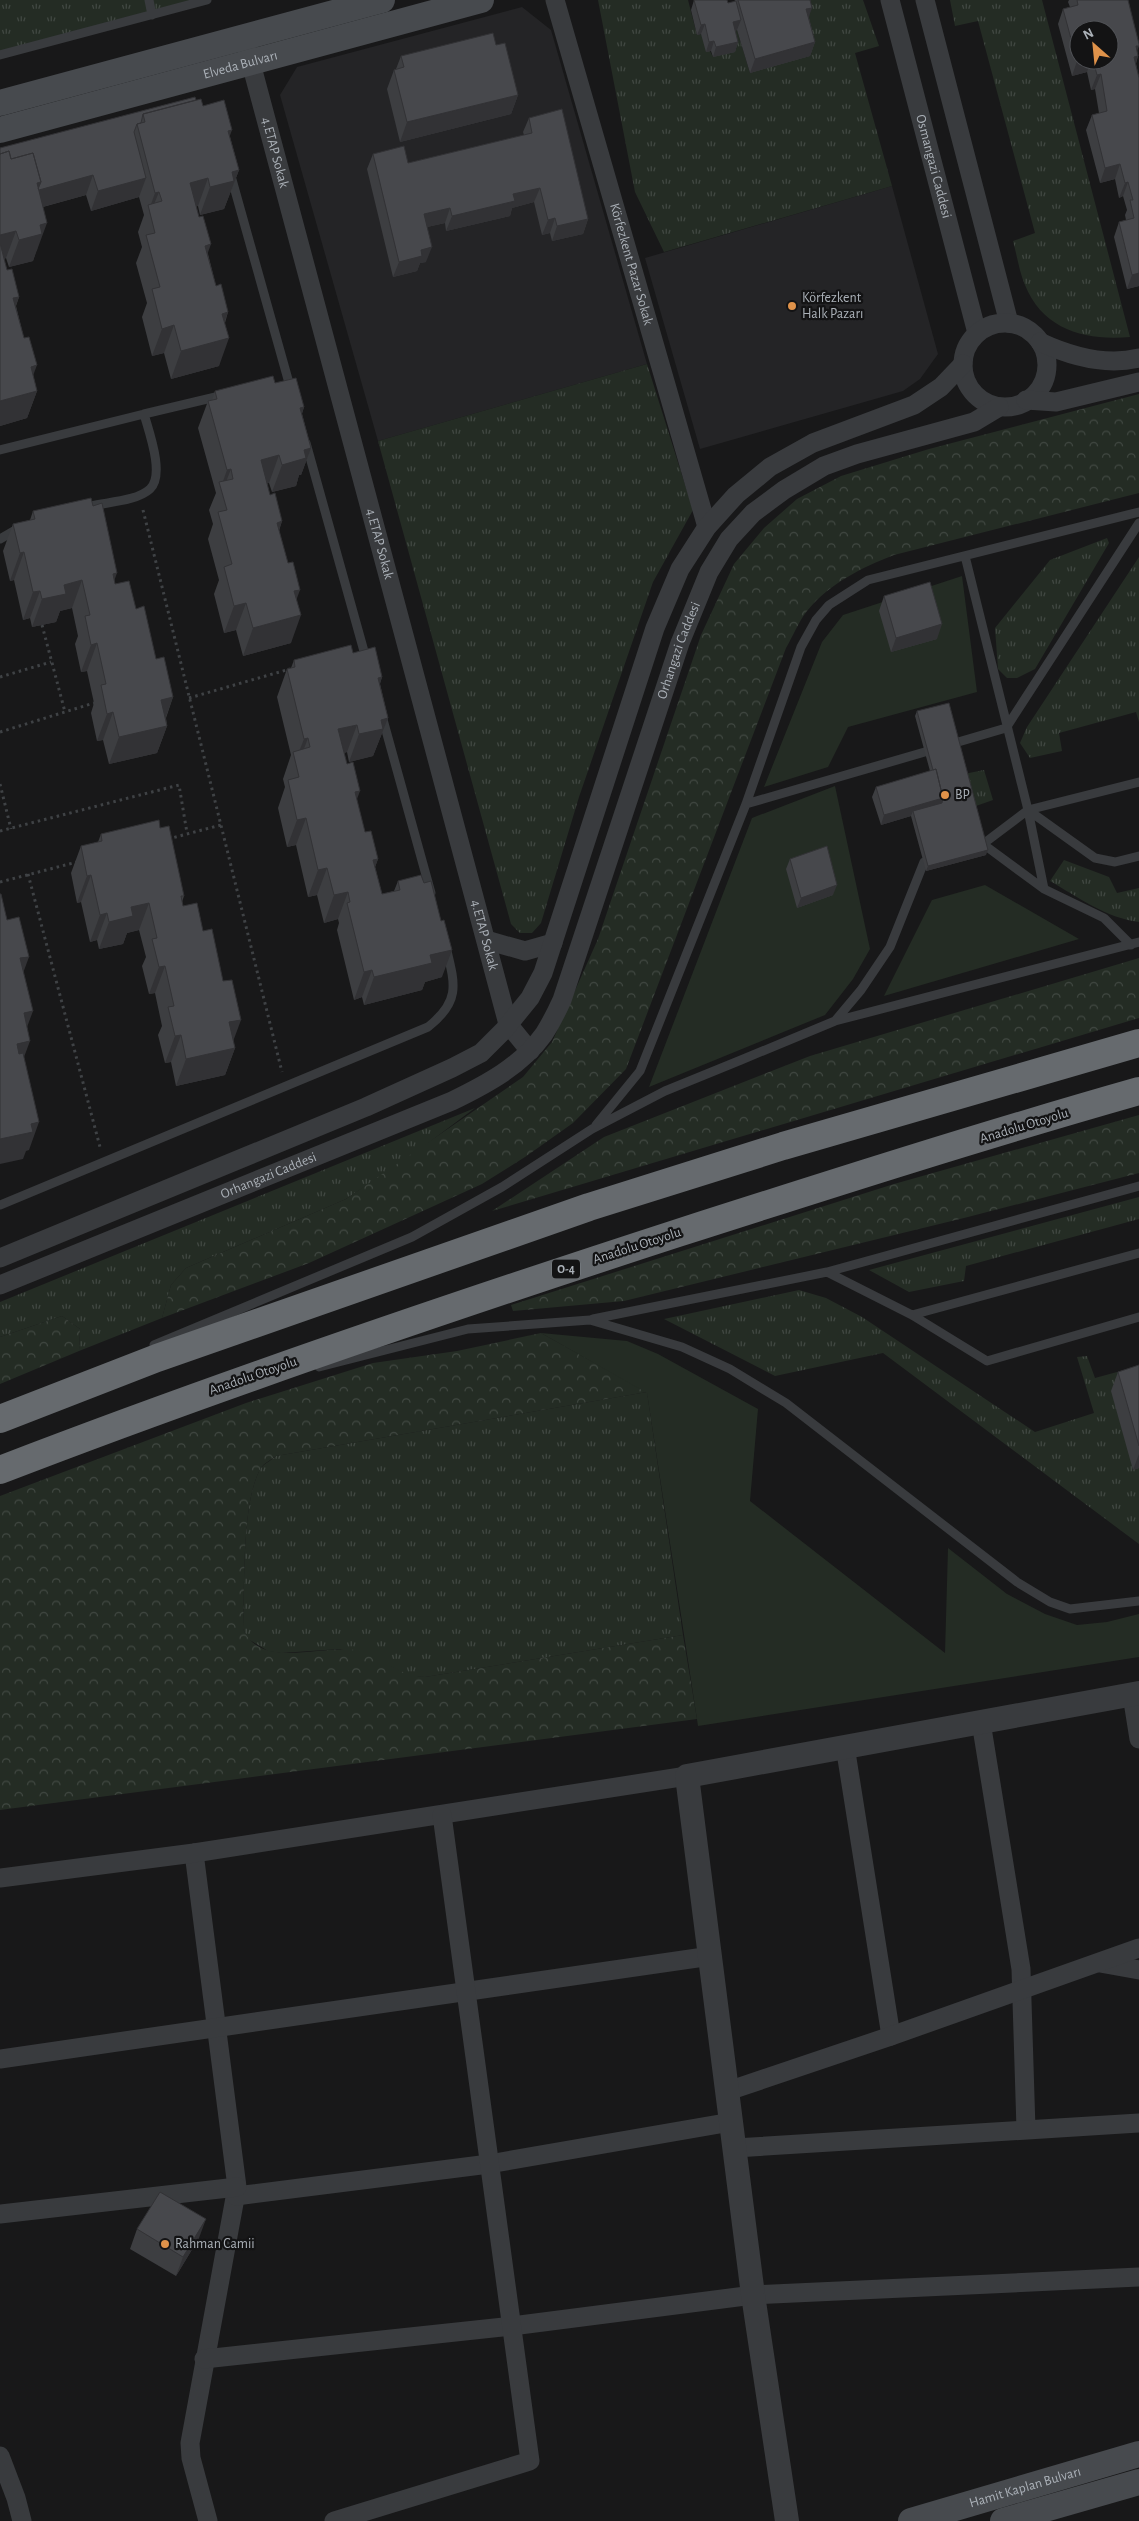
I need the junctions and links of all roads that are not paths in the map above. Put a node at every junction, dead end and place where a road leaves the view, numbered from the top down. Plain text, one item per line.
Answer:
1 (149, 0) edge
2 (207, 0) edge
3 (382, 0) edge
4 (481, 0) edge
5 (555, 0) edge
6 (890, 0) edge
7 (925, 0) edge
8 (152, 15) junction
9 (244, 37) junction
10 (0, 55) edge
11 (251, 63) junction
12 (0, 103) edge
13 (0, 130) edge
14 (231, 176) edge
15 (1009, 323) junction
16 (977, 334) junction
17 (1040, 342) junction
18 (1139, 358) edge
19 (963, 364) junction
20 (288, 380) junction
21 (1139, 382) edge
22 (278, 383) edge
23 (230, 394) edge
24 (293, 400) edge
25 (1026, 400) junction
26 (999, 407) junction
27 (144, 414) junction
28 (304, 438) edge
29 (0, 450) edge
30 (82, 508) edge
31 (1139, 512) edge
32 (1139, 523) edge
33 (26, 524) edge
34 (707, 528) junction
35 (0, 539) edge
36 (965, 556) junction
37 (368, 668) edge
38 (379, 706) edge
39 (1006, 728) junction
40 (1139, 782) edge
41 (746, 804) junction
42 (1028, 810) junction
43 (983, 844) junction
44 (966, 849) edge
45 (1139, 856) edge
46 (941, 857) edge
47 (1044, 889) junction
48 (433, 898) edge
49 (443, 936) edge
50 (486, 940) junction
51 (553, 943) junction
52 (1135, 944) edge
53 (835, 1021) junction
54 (508, 1024) junction
55 (1139, 1043) edge
56 (530, 1051) junction
57 (1139, 1091) edge
58 (592, 1129) junction
59 (1139, 1186) edge
60 (0, 1205) edge
61 (1139, 1252) edge
62 (0, 1258) edge
63 (827, 1272) junction
64 (0, 1286) edge
65 (912, 1315) junction
66 (1139, 1317) edge
67 (590, 1320) junction
68 (146, 1349) dead end
69 (306, 1370) dead end
70 (288, 1375) dead end
71 (82, 1376) dead end
72 (164, 1407) junction
73 (0, 1411) edge
74 (0, 1419) edge
75 (0, 1470) edge
76 (1139, 1601) edge
77 (1136, 1694) edge
78 (981, 1722) junction
79 (1139, 1739) edge
80 (845, 1746) junction
81 (687, 1776) junction
82 (442, 1815) junction
83 (194, 1853) junction
84 (0, 1878) edge
85 (1139, 1948) edge
86 (711, 1956) junction
87 (1100, 1963) junction
88 (1139, 1970) edge
89 (1023, 1990) junction
90 (464, 1992) junction
91 (216, 2028) junction
92 (891, 2036) junction
93 (0, 2059) edge
94 (728, 2091) junction
95 (731, 2122) junction
96 (1139, 2123) edge
97 (1026, 2129) junction
98 (735, 2148) junction
99 (489, 2164) junction
100 (236, 2192) junction
101 (0, 2217) edge
102 (1139, 2277) edge
103 (753, 2294) junction
104 (512, 2326) junction
105 (204, 2359) junction
106 (1139, 2454) edge
107 (0, 2456) edge
108 (1139, 2482) edge
109 (22, 2521) edge
110 (208, 2521) edge
111 (334, 2521) edge
112 (786, 2521) edge
113 (911, 2521) edge
114 (1003, 2521) edge

1 - 8 lane
2 - 8 lane
3 - 9 main road, Elveda Bulvarı
4 - 11 main road, Elveda Bulvarı
5 - 34 street, Körfezkent Pazar Sokak
6 - 16 street, Osmangazi Caddesi
7 - 15 street
8 - 10 lane
9 - 11 street, 4.ETAP Sokak
9 - 12 main road, Elveda Bulvarı
11 - 13 main road, Elveda Bulvarı
11 - 50 street, 4.ETAP Sokak
14 - 20 lane
15 - 16 street
15 - 17 street
16 - 19 street
17 - 18 street
17 - 25 street
19 - 26 street
19 - 34 street, Orhangazi Caddesi
20 - 22 lane
20 - 24 lane
21 - 25 street
23 - 27 lane
25 - 26 street
26 - 56 street, Orhangazi Caddesi
27 - 29 lane
27 - 30 lane
28 - 37 lane
31 - 36 lane
32 - 39 lane
33 - 35 lane
34 - 51 street, Orhangazi Caddesi
36 - 39 lane
36 - 41 lane
38 - 48 lane
39 - 41 lane
39 - 42 lane
40 - 42 lane
41 - 58 lane
42 - 43 lane
42 - 45 lane
42 - 47 lane
43 - 44 lane
43 - 47 lane
46 - 53 lane
47 - 52 lane
49 - 60 lane
50 - 51 street
50 - 54 street, 4.ETAP Sokak
51 - 54 street, Orhangazi Caddesi
52 - 53 lane
53 - 58 lane
54 - 56 street
54 - 62 street, Orhangazi Caddesi
55 - 74 highway
56 - 64 street, Orhangazi Caddesi
57 - 72 highway, Anadolu Otoyolu / O-4
58 - 68 lane
59 - 63 lane
61 - 65 lane
63 - 65 lane
63 - 67 lane
65 - 66 lane
67 - 69 lane
67 - 76 lane
70 - 72 lane
71 - 73 lane
72 - 75 highway, Anadolu Otoyolu / O-4
77 - 78 street
77 - 79 street
78 - 80 street
78 - 89 street
80 - 81 street
80 - 92 street
81 - 82 street
81 - 86 street
82 - 83 street
82 - 90 street
83 - 84 street
83 - 91 street
85 - 87 street
86 - 90 street
86 - 94 street
87 - 88 street
87 - 89 street
89 - 92 street
89 - 97 street
90 - 91 street
90 - 99 street
91 - 93 street
91 - 100 street
92 - 94 street
94 - 95 street
95 - 98 street
95 - 99 street
96 - 97 street
97 - 98 street
98 - 103 street
99 - 100 street
99 - 104 street
100 - 101 street
100 - 105 street
102 - 103 street
103 - 104 street
103 - 112 street
104 - 105 street
104 - 111 street
105 - 110 street
106 - 113 main road, Hamit Kaplan Bulvarı
107 - 109 street
108 - 114 main road, Hamit Kaplan Bulvarı

